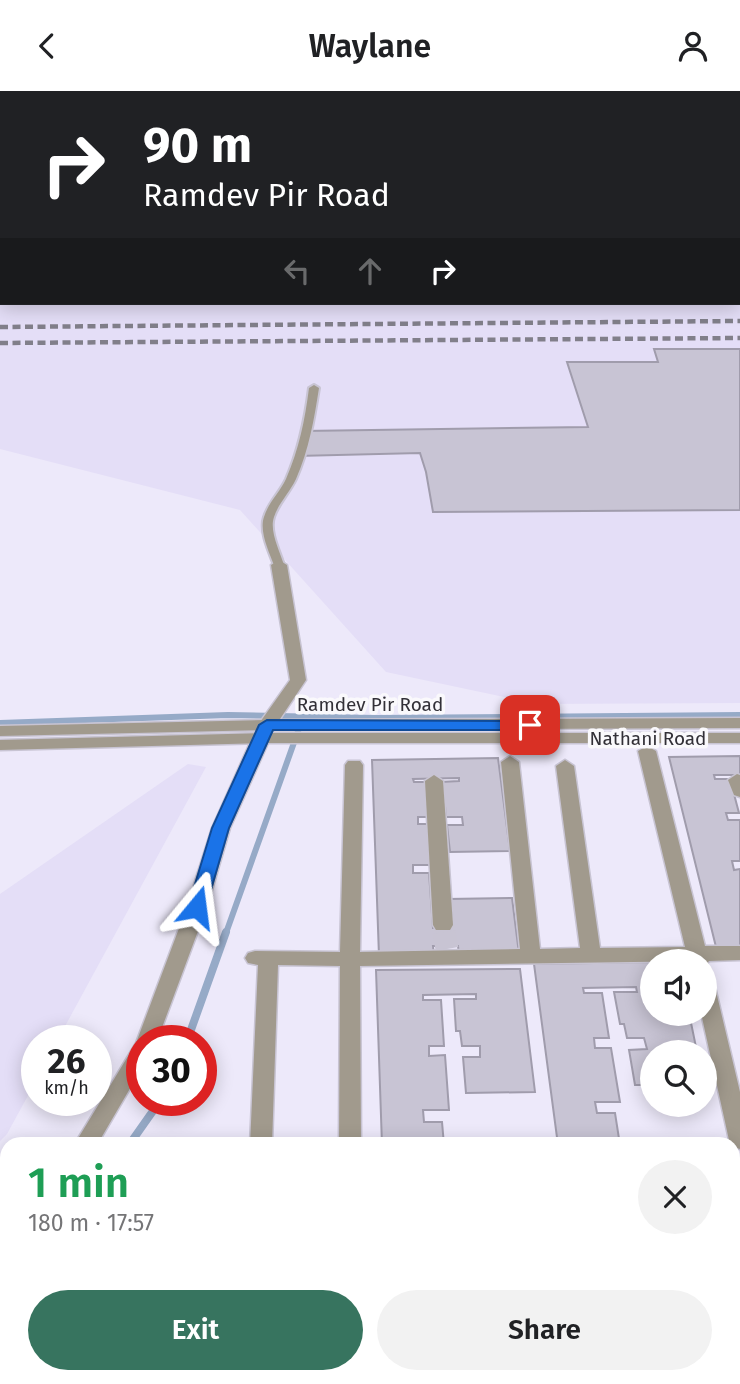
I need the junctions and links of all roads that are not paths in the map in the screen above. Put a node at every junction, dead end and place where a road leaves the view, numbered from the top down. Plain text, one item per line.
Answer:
1 (314, 388) dead end
2 (279, 565) joint
3 (740, 723) edge
4 (0, 731) edge
5 (264, 731) junction
6 (644, 738) junction
7 (740, 738) edge
8 (0, 745) edge
9 (510, 762) dead end
10 (354, 765) dead end
11 (565, 766) dead end
12 (434, 781) dead end
13 (443, 925) tunnel mouth
14 (697, 949) edge
15 (740, 953) edge
16 (591, 955) junction
17 (717, 955) edge
18 (531, 956) junction
19 (640, 956) edge
20 (350, 959) junction
21 (152, 1025) edge
22 (714, 1026) edge
23 (126, 1076) edge
24 (90, 1137) edge
25 (261, 1137) edge
26 (350, 1137) edge
27 (739, 1137) edge

1 - 2 lane
2 - 5 street
3 - 6 street
4 - 5 street
5 - 6 street, Nathani Road
5 - 8 street, Nathani Road
5 - 21 street
6 - 7 street, Nathani Road
6 - 14 street
9 - 18 street
10 - 20 street
11 - 16 street
12 - 13 street
15 - 17 street
16 - 18 street
16 - 19 street
18 - 20 street
20 - 25 street
20 - 26 street
22 - 27 street
23 - 24 street

